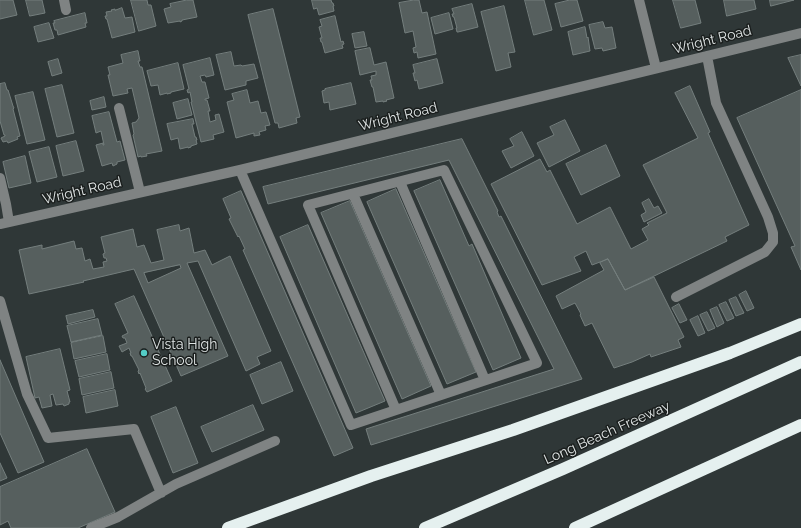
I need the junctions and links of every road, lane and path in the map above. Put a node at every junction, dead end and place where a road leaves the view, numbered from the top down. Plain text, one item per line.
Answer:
1 (639, 0) edge
2 (801, 33) edge
3 (707, 56) junction
4 (656, 68) junction
5 (119, 108) dead end
6 (240, 170) junction
7 (0, 178) edge
8 (400, 182) junction
9 (140, 192) junction
10 (353, 194) junction
11 (4, 223) edge
12 (676, 297) dead end
13 (0, 301) edge
14 (801, 324) edge
15 (801, 362) edge
16 (485, 380) junction
17 (441, 395) junction
18 (396, 410) junction
19 (801, 425) edge
20 (275, 441) dead end
21 (161, 492) junction
22 (91, 528) edge
23 (228, 528) edge
24 (425, 528) edge
25 (575, 528) edge

1 - 4 street
2 - 3 street, Wright Road
3 - 4 street, Wright Road
3 - 12 street
4 - 6 street, Wright Road
5 - 9 street
6 - 9 street, Wright Road
6 - 18 street
7 - 11 street
8 - 10 street
8 - 16 street
8 - 16 street
9 - 11 street, Wright Road
10 - 17 street
10 - 18 street
13 - 21 street
14 - 23 highway
15 - 24 highway, Long Beach Freeway
16 - 17 street
17 - 18 street
19 - 25 highway
20 - 21 street
21 - 22 street

